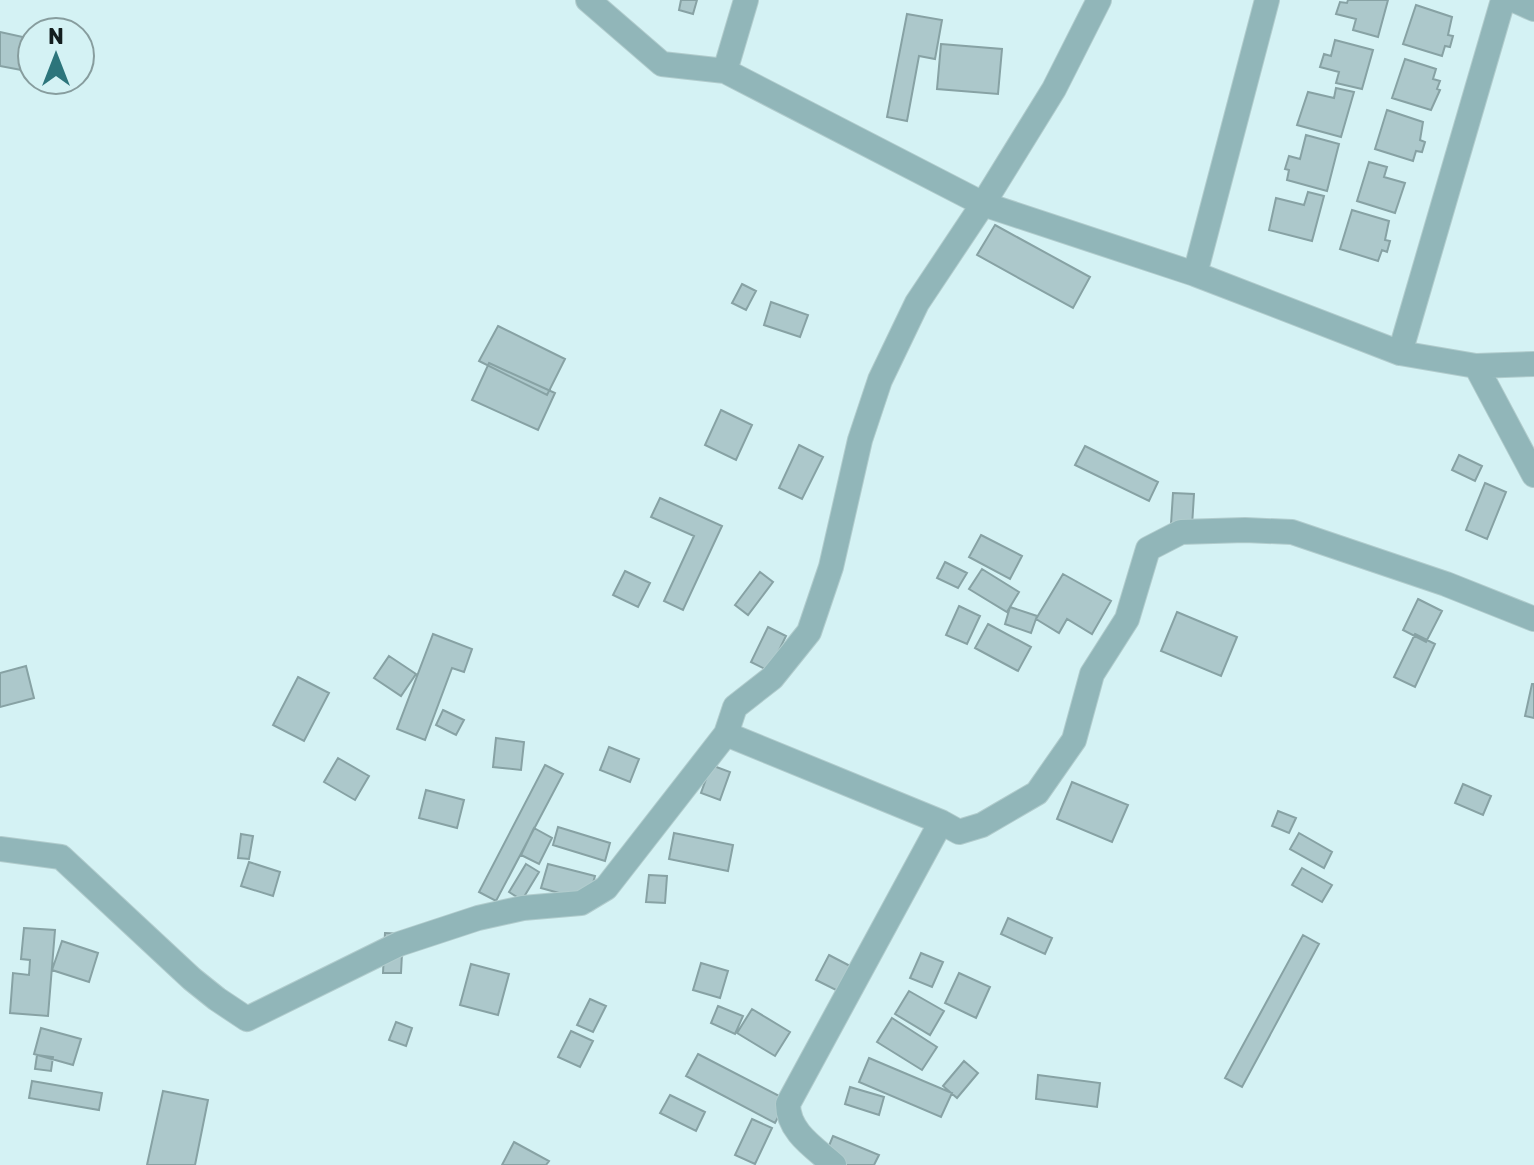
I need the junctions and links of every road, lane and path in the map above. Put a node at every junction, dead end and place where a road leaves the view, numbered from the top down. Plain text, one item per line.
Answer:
1 (588, 0) edge
2 (746, 0) edge
3 (1099, 0) edge
4 (1267, 0) edge
5 (1503, 0) edge
6 (1514, 0) edge
7 (1534, 9) edge
8 (725, 71) junction
9 (983, 204) junction
10 (1195, 274) junction
11 (1400, 353) junction
12 (1534, 364) edge
13 (1476, 366) junction
14 (1534, 475) edge
15 (1534, 619) edge
16 (726, 734) junction
17 (941, 822) junction
18 (0, 849) edge
19 (834, 1165) edge

1 - 8 street
2 - 8 street
3 - 9 street
4 - 10 street
5 - 11 street
6 - 7 street
8 - 9 street
9 - 10 street
9 - 16 street
10 - 11 street
11 - 13 street
12 - 13 street
13 - 14 street
15 - 17 street
16 - 17 street
16 - 18 street
17 - 19 street

